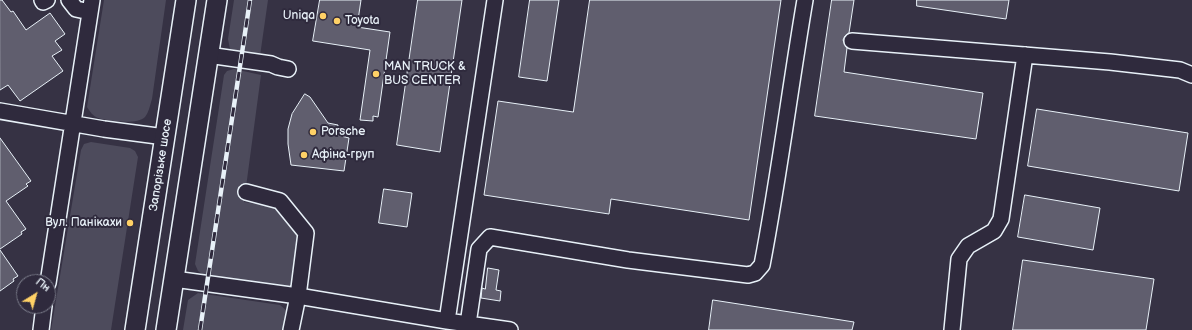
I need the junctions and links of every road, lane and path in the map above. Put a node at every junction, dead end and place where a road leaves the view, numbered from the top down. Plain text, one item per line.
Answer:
1 (42, 0) edge
2 (47, 0) edge
3 (69, 0) edge
4 (186, 0) edge
5 (217, 0) edge
6 (495, 0) edge
7 (805, 0) edge
8 (91, 6) edge
9 (852, 41) dead end
10 (208, 54) junction
11 (1025, 55) junction
12 (288, 69) dead end
13 (1192, 75) edge
14 (0, 110) edge
15 (74, 124) junction
16 (165, 137) junction
17 (246, 192) dead end
18 (49, 274) edge
19 (174, 279) junction
20 (298, 296) junction
21 (43, 314) edge
22 (447, 321) junction
23 (468, 324) junction
24 (40, 330) edge
25 (135, 330) edge
26 (166, 330) edge
27 (292, 330) edge
28 (510, 330) edge
29 (952, 330) edge

1 - 2 street
3 - 8 street
4 - 16 main road, Запорізьке шосе
5 - 10 main road
6 - 22 street
7 - 23 street
8 - 15 street
9 - 11 street
10 - 12 street
10 - 19 main road
11 - 13 street
11 - 29 street
14 - 15 street
15 - 16 street
15 - 18 street
16 - 25 main road, Запорізьке шосе
17 - 20 street
19 - 20 street
19 - 26 main road
20 - 22 street
20 - 27 street
21 - 24 street
22 - 23 street
23 - 28 street

